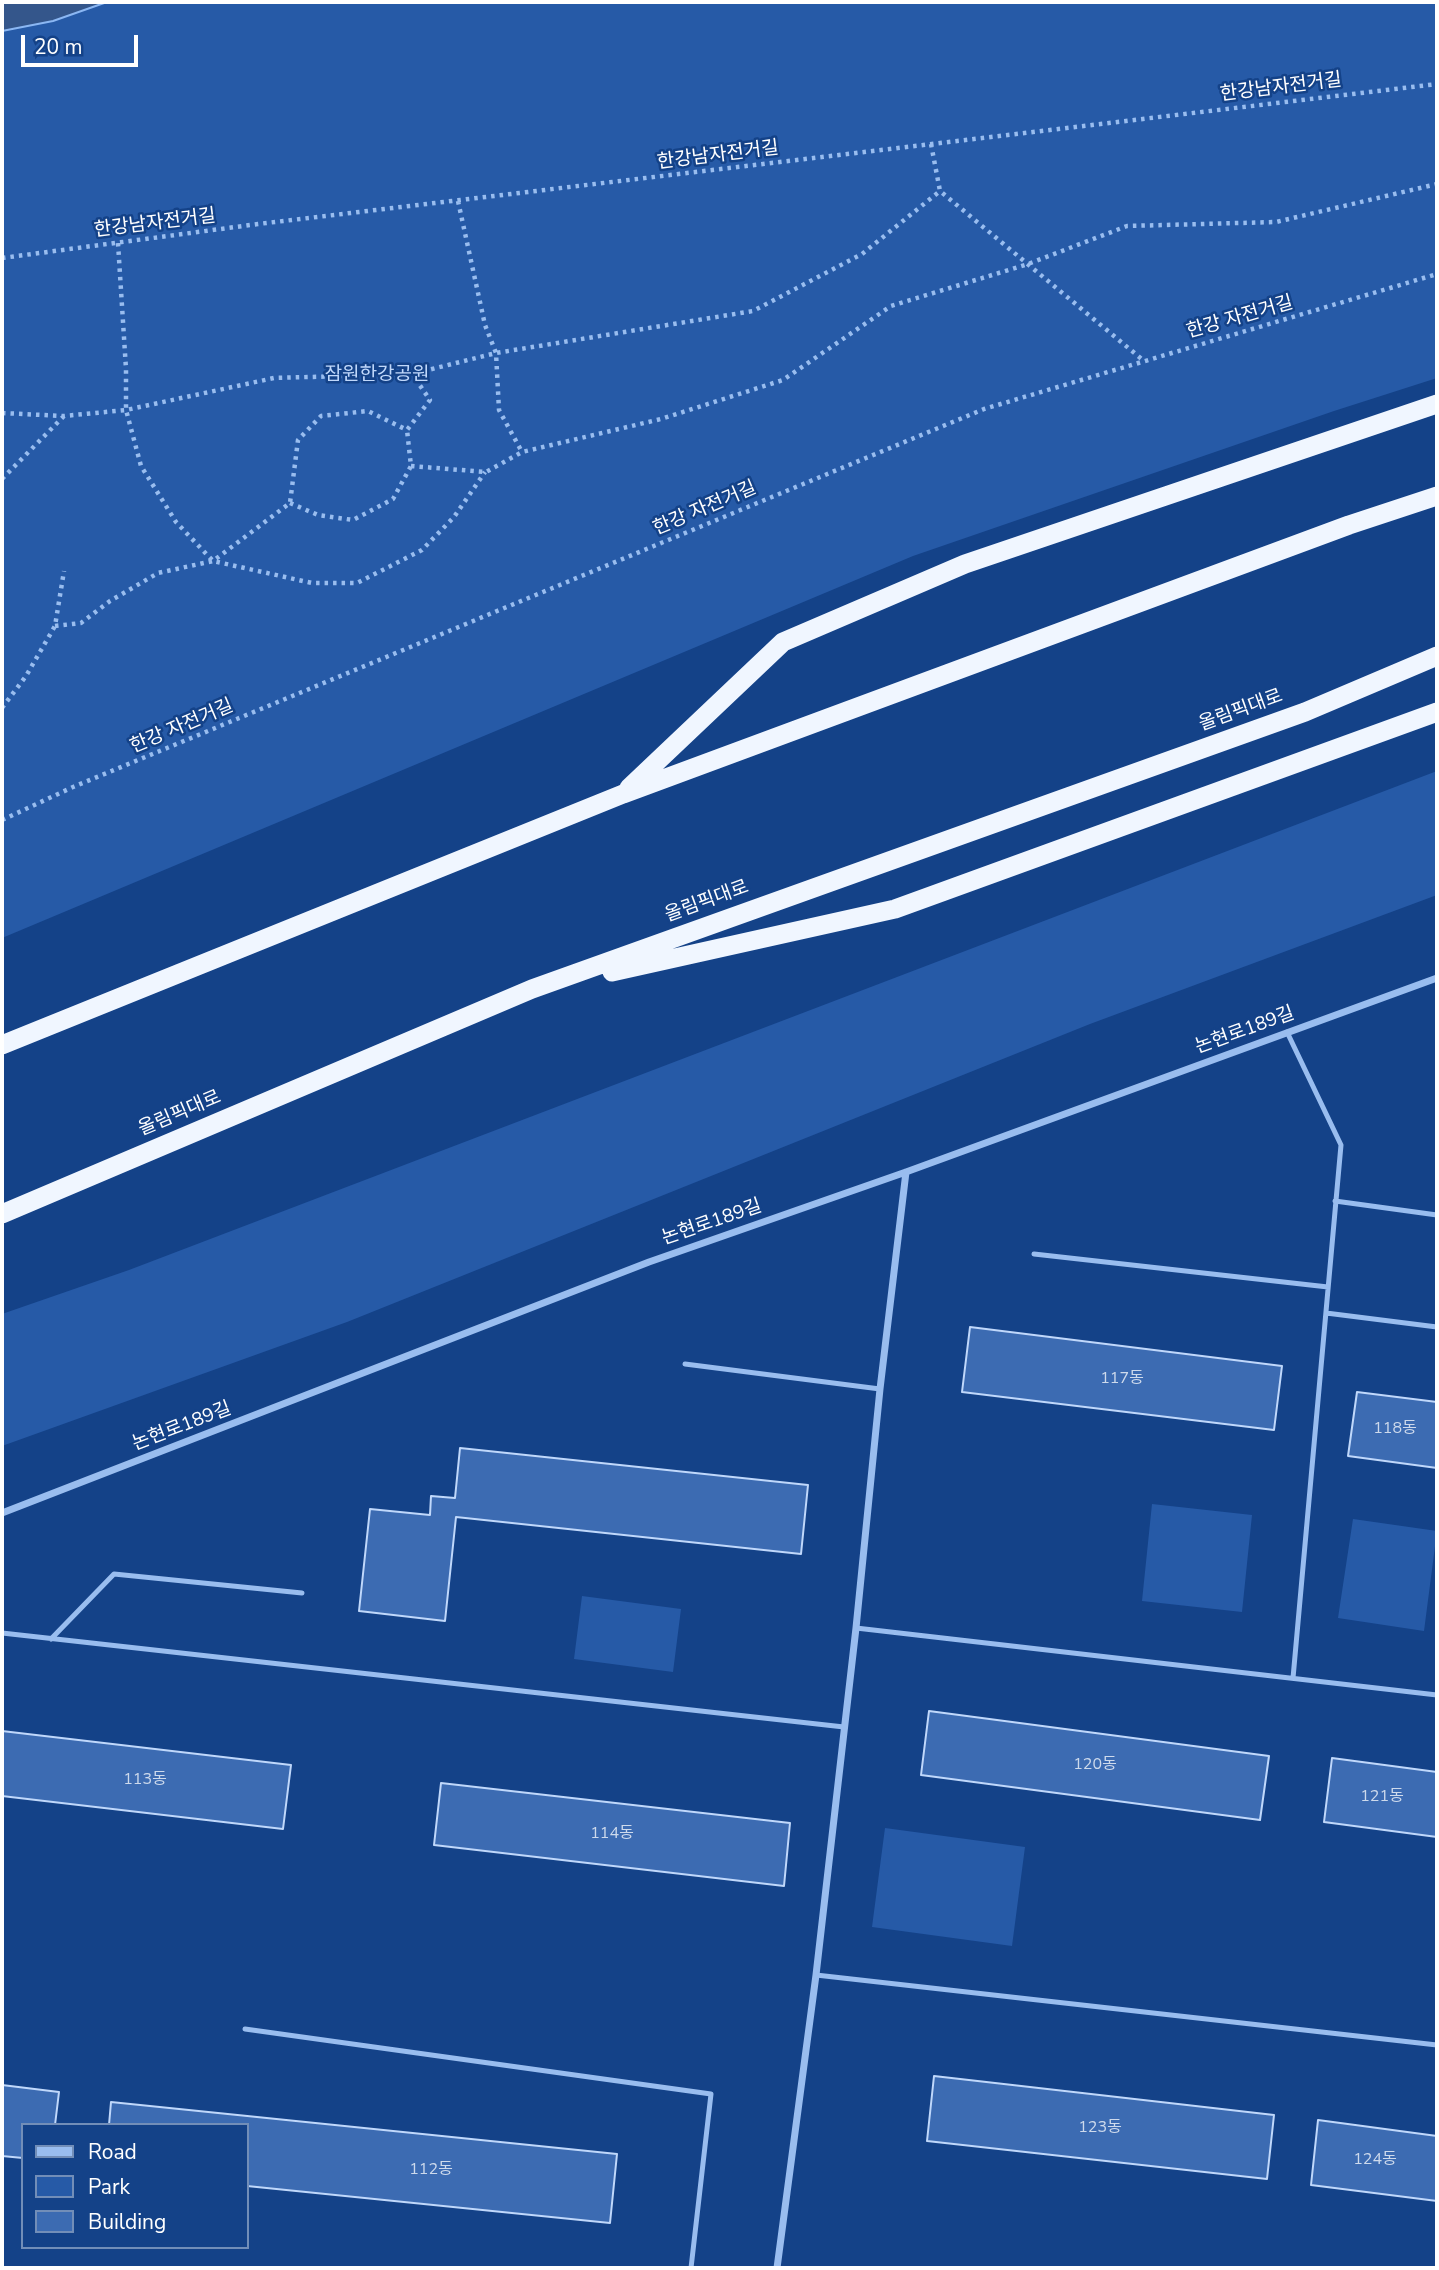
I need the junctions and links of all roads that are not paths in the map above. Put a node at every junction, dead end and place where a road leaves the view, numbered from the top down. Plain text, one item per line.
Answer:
1 (1437, 404) edge
2 (1437, 496) edge
3 (1437, 656) edge
4 (1437, 712) edge
5 (623, 794) junction
6 (1437, 978) edge
7 (532, 989) junction
8 (1287, 1032) junction
9 (2, 1045) edge
10 (906, 1171) junction
11 (1335, 1201) junction
12 (2, 1214) edge
13 (1437, 1215) edge
14 (1034, 1254) dead end
15 (1328, 1287) junction
16 (1326, 1313) junction
17 (1437, 1327) edge
18 (685, 1364) dead end
19 (880, 1389) junction
20 (2, 1513) edge
21 (302, 1592) dead end
22 (856, 1628) junction
23 (2, 1633) edge
24 (51, 1639) junction
25 (1293, 1678) junction
26 (1437, 1695) edge
27 (844, 1727) junction
28 (816, 1975) junction
29 (245, 2029) dead end
30 (1437, 2045) edge
31 (691, 2268) edge
32 (777, 2268) edge

1 - 5 highway
2 - 5 highway
3 - 7 highway, 올림픽대로
4 - 7 highway
5 - 9 highway
6 - 8 street, 논현로189길
7 - 12 highway, 올림픽대로
8 - 10 street, 논현로189길
8 - 11 lane
10 - 19 street
10 - 20 street, 논현로189길
11 - 13 lane
11 - 15 lane
14 - 15 lane
15 - 16 lane
16 - 17 lane
16 - 25 lane
18 - 19 lane
19 - 22 street
21 - 24 lane
22 - 25 lane
22 - 27 street
23 - 24 lane
24 - 27 lane
25 - 26 lane
27 - 28 street
28 - 30 lane
28 - 32 street
29 - 31 lane

